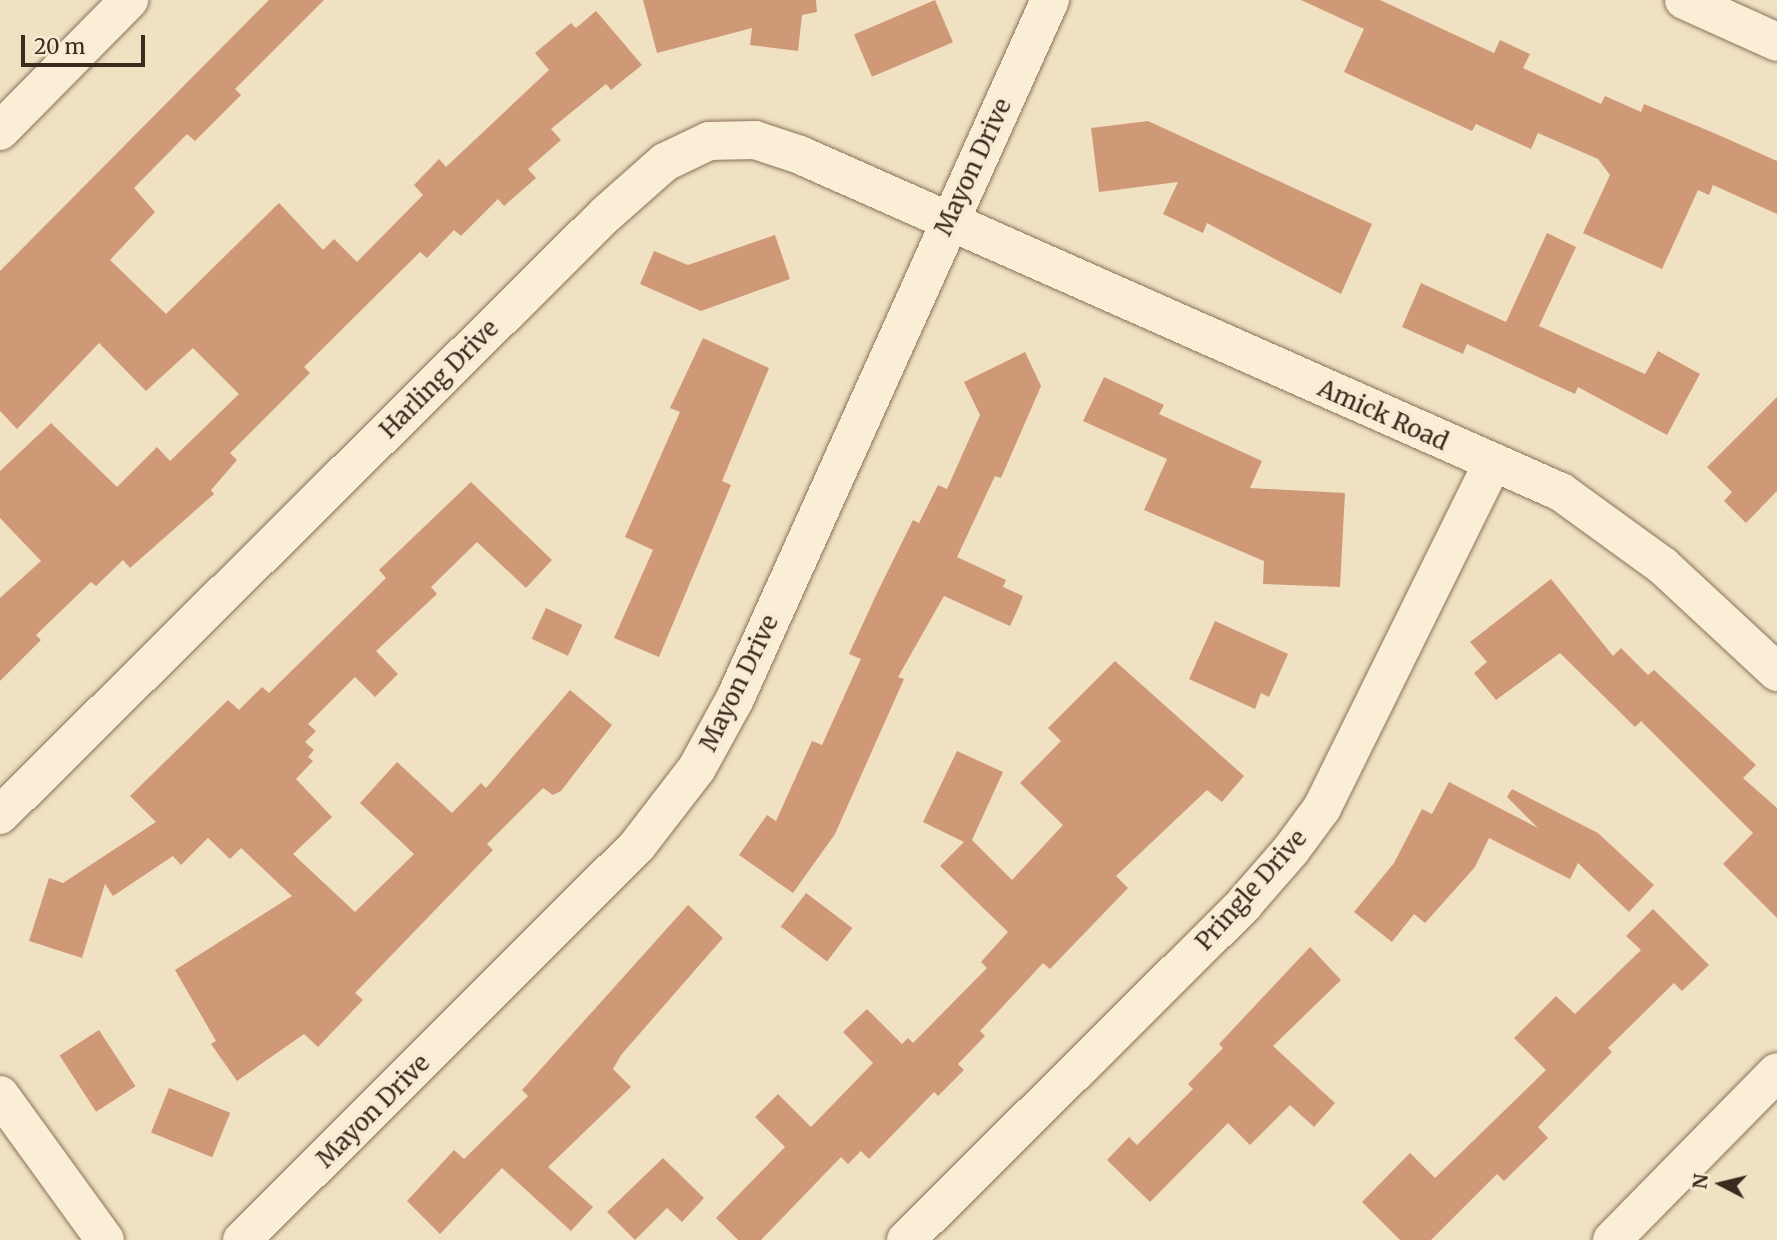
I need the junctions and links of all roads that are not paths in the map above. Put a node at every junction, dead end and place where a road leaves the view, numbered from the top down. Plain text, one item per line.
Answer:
1 (129, 0) edge
2 (1050, 0) edge
3 (1684, 0) edge
4 (1777, 42) edge
5 (0, 131) edge
6 (949, 220) junction
7 (1492, 464) junction
8 (1777, 672) edge
9 (0, 814) edge
10 (1777, 1072) edge
11 (0, 1095) edge
12 (105, 1240) edge
13 (242, 1240) edge
14 (906, 1240) edge
15 (1612, 1240) edge

1 - 5 street
2 - 6 street, Mayon Drive
3 - 4 street
6 - 7 street, Amick Road
6 - 9 street, Harling Drive
6 - 13 street, Mayon Drive
7 - 8 street, Amick Road
7 - 14 street, Pringle Drive
10 - 15 street
11 - 12 street

